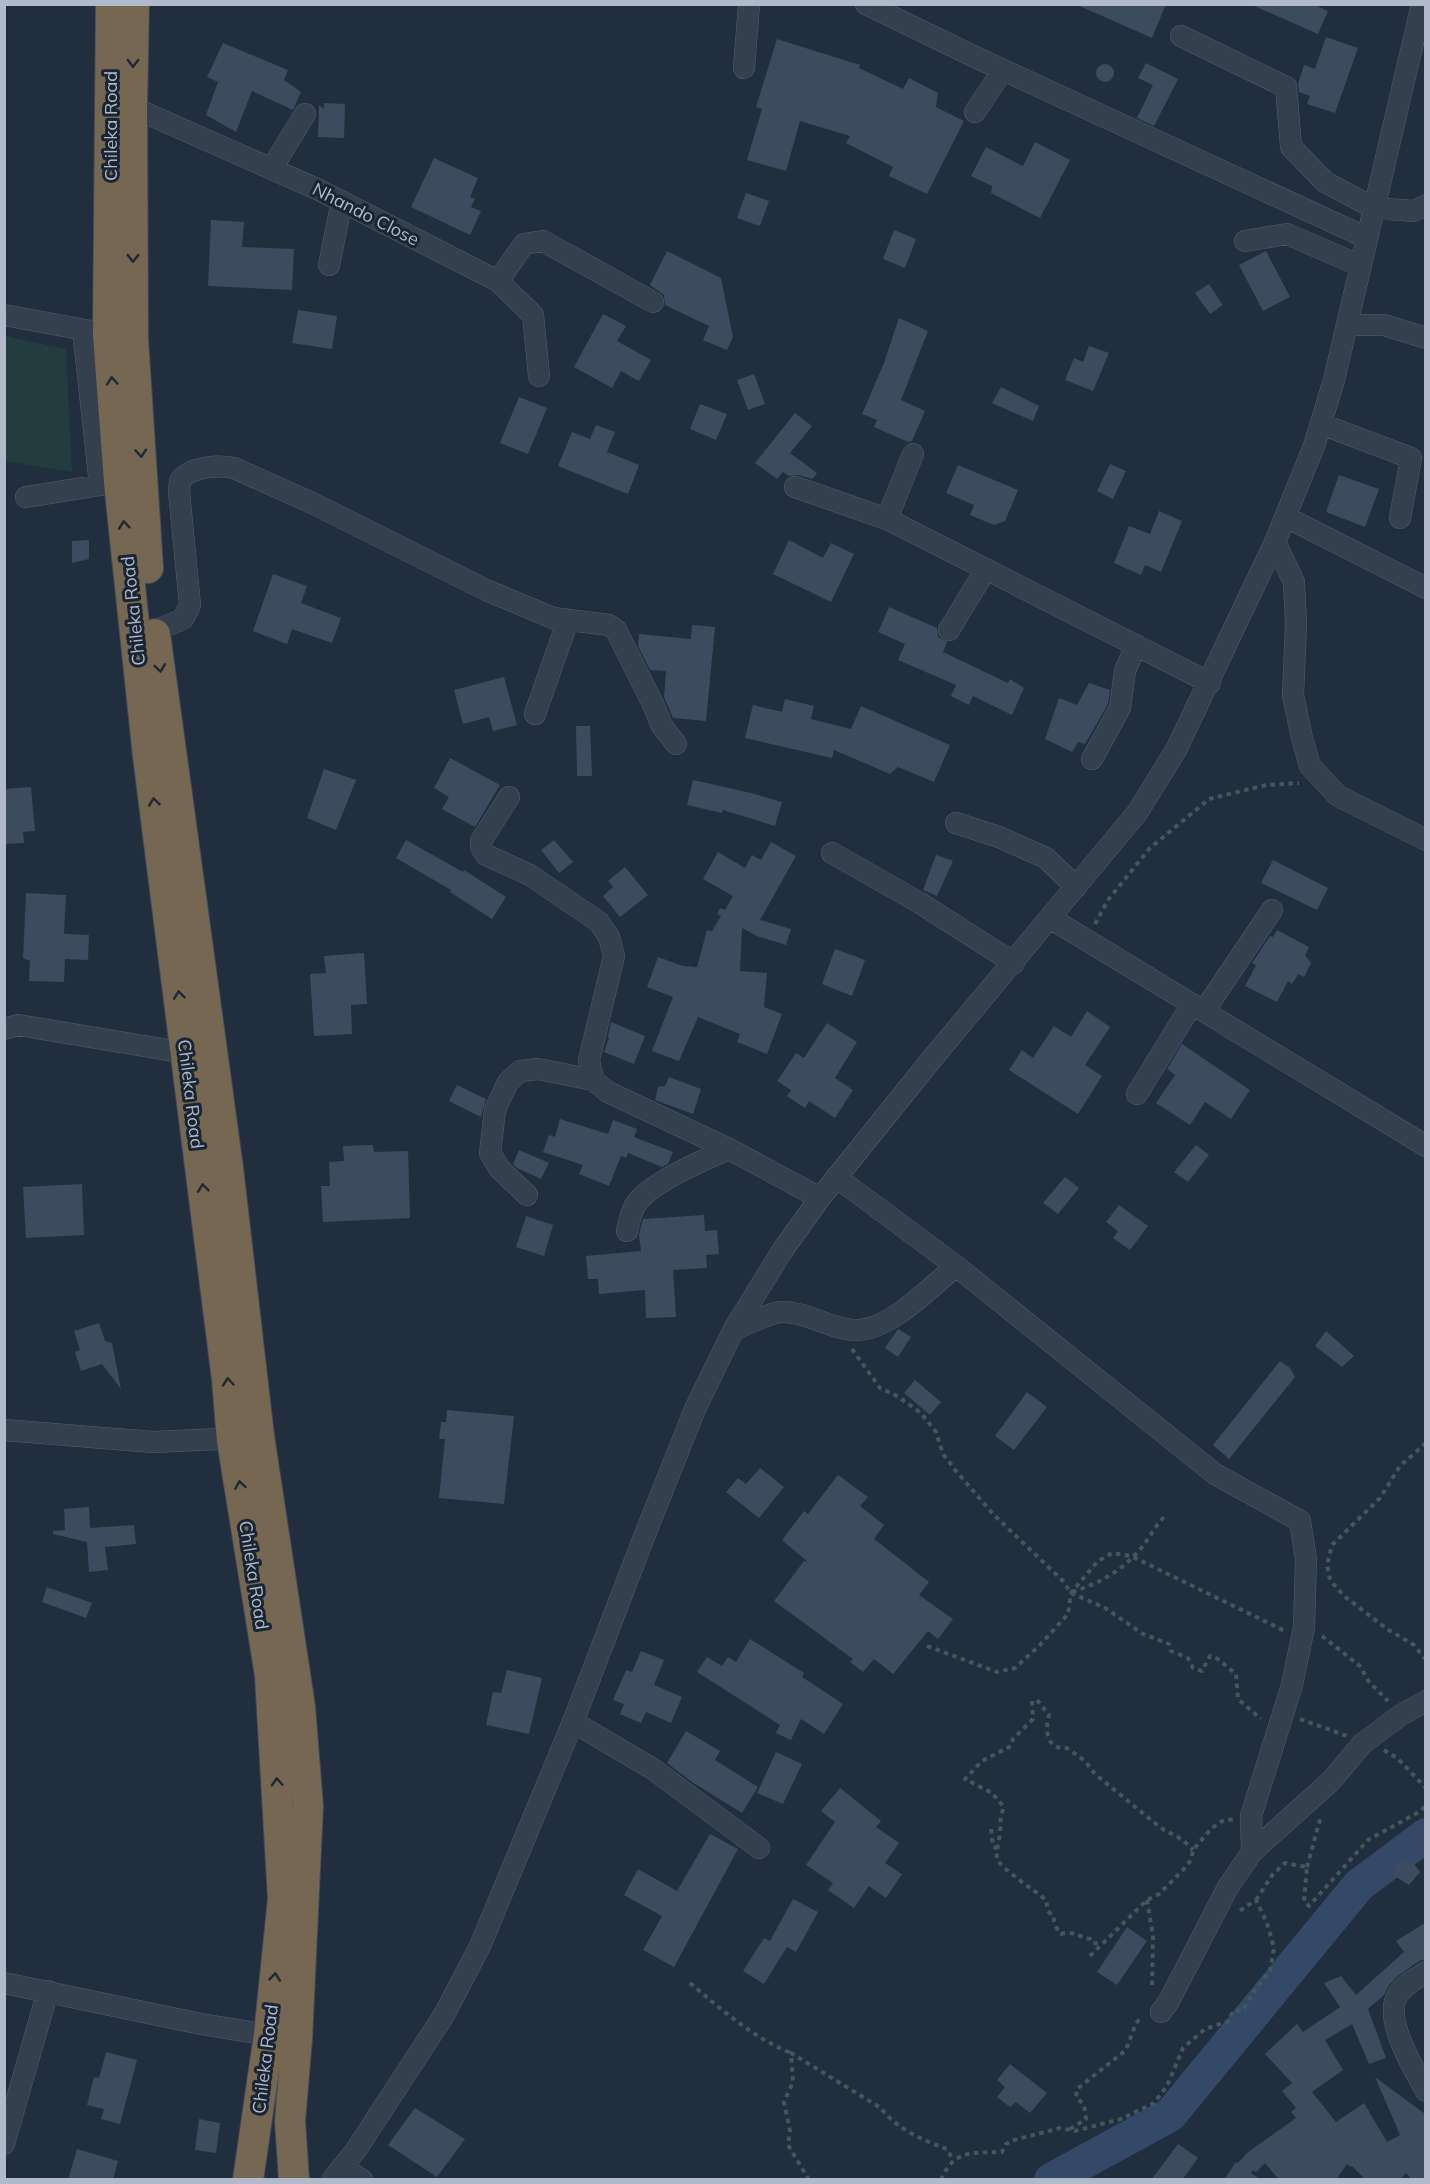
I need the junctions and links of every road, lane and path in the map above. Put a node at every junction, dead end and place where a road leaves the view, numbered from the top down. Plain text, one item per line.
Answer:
1 (111, 4) edge
2 (134, 4) edge
3 (749, 4) edge
4 (866, 4) edge
5 (1423, 5) edge
6 (1181, 36) dead end
7 (744, 68) dead end
8 (1003, 70) junction
9 (132, 107) junction
10 (975, 112) dead end
11 (305, 114) dead end
12 (272, 168) junction
13 (342, 201) junction
14 (1425, 205) edge
15 (1374, 208) junction
16 (1367, 238) junction
17 (1245, 241) dead end
18 (329, 265) dead end
19 (1361, 266) junction
20 (498, 281) junction
21 (653, 302) dead end
22 (4, 315) edge
23 (1347, 324) junction
24 (96, 332) junction
25 (1425, 338) edge
26 (539, 376) dead end
27 (1321, 424) junction
28 (913, 454) dead end
29 (110, 483) junction
30 (795, 487) dead end
31 (26, 496) dead end
32 (1286, 517) junction
33 (883, 518) junction
34 (1400, 518) dead end
35 (1275, 542) junction
36 (986, 569) junction
37 (1425, 588) edge
38 (567, 620) junction
39 (949, 630) dead end
40 (155, 631) junction
41 (1136, 645) junction
42 (1209, 683) junction
43 (535, 714) dead end
44 (676, 744) dead end
45 (1092, 759) dead end
46 (1338, 796) junction
47 (509, 797) dead end
48 (956, 823) dead end
49 (1425, 840) edge
50 (832, 853) dead end
51 (1076, 887) junction
52 (1272, 910) dead end
53 (1050, 918) junction
54 (1086, 940) junction
55 (1014, 963) junction
56 (1198, 1007) junction
57 (4, 1029) edge
58 (186, 1053) junction
59 (593, 1080) junction
60 (1137, 1094) dead end
61 (1425, 1146) edge
62 (729, 1149) junction
63 (836, 1177) junction
64 (527, 1195) dead end
65 (820, 1198) junction
66 (627, 1231) dead end
67 (956, 1266) junction
68 (829, 1324) junction
69 (734, 1329) junction
70 (4, 1430) edge
71 (246, 1438) junction
72 (1425, 1443) edge
73 (1167, 1514) dead end
74 (1071, 1593) junction
75 (1304, 1627) junction
76 (927, 1646) dead end
77 (1425, 1660) edge
78 (1425, 1701) edge
79 (1401, 1715) junction
80 (1282, 1717) junction
81 (573, 1722) junction
82 (1275, 1738) junction
83 (1362, 1744) junction
84 (1331, 1781) junction
85 (1425, 1788) edge
86 (1425, 1806) edge
87 (1251, 1816) junction
88 (991, 1829) dead end
89 (759, 1848) dead end
90 (997, 1849) junction
91 (1193, 1850) junction
92 (1252, 1852) junction
93 (1307, 1867) junction
94 (1147, 1900) junction
95 (1256, 1900) junction
96 (1202, 1935) junction
97 (1102, 1944) junction
98 (1090, 1956) dead end
99 (1425, 1972) edge
100 (4, 1983) edge
101 (690, 1983) dead end
102 (48, 1991) junction
103 (1159, 2010) junction
104 (269, 2035) junction
105 (791, 2053) junction
106 (1425, 2091) edge
107 (1069, 2130) junction
108 (4, 2145) edge
109 (952, 2160) junction
110 (337, 2173) edge
111 (248, 2180) edge
112 (294, 2180) edge
113 (362, 2180) edge
114 (809, 2180) edge
115 (941, 2180) edge

1 - 24 highway, Chileka Road
2 -> 9 highway, Chileka Road
3 - 7 street
4 - 8 street
5 - 15 street
6 - 15 street
8 - 10 street
8 - 16 street
9 - 12 street, Nhando Close
9 -> 40 highway, Chileka Road
11 - 12 street
12 - 13 street, Nhando Close
13 - 18 street
13 - 20 street, Nhando Close
14 - 15 street
15 - 16 street
16 - 19 street
17 - 19 street
19 - 23 street
20 - 21 street
20 - 26 street, Nhando Close
22 - 24 street
23 - 25 street
23 - 27 street
24 - 29 highway, Chileka Road
27 - 32 street
27 - 34 street
28 - 33 street
29 - 31 street
58 -> 29 highway, Chileka Road
30 - 33 street
32 - 35 street
32 - 37 street
33 - 36 street
35 - 42 street
35 - 46 street
36 - 39 street
36 - 41 street
38 - 40 street
38 - 43 street
38 - 44 street
40 -> 71 highway, Chileka Road
41 - 42 street
41 - 45 street
42 - 51 street
46 - 49 street
46 - 54 path
47 - 59 street
48 - 51 street
50 - 55 street
51 - 53 street
52 - 56 street
53 - 54 street
53 - 55 street
54 - 56 street
55 - 63 street
56 - 60 street
56 - 61 street
57 - 58 street
71 -> 58 highway, Chileka Road
59 - 62 street
59 - 64 street
62 - 65 street
62 - 66 street
63 - 65 street
63 - 67 street
65 - 69 street
67 - 68 street
67 - 75 street
68 - 69 street
68 - 74 path
69 - 81 street
70 - 71 street
104 -> 71 highway, Chileka Road
71 - 112 highway, Chileka Road
72 - 77 path
73 - 74 path
74 - 75 path
74 - 76 path
74 - 82 path
75 - 79 path
75 - 80 street
78 - 79 street
79 - 83 street
80 - 82 street
80 - 83 path
81 - 89 street
81 - 110 street
82 - 87 street
83 - 84 street
83 - 85 path
84 - 92 street
84 - 93 path
86 - 93 path
87 - 91 path
87 - 92 street
88 - 90 path
90 - 91 path
90 - 97 path
91 - 94 path
92 - 96 street
93 - 95 path
94 - 97 path
94 - 103 path
95 - 96 path
95 - 107 path
96 - 103 street
97 - 98 path
99 - 106 street
100 - 102 street
101 - 105 path
102 - 104 street
102 - 108 street
103 - 107 path
104 - 111 highway, Chileka Road
105 - 109 path
105 - 114 path
107 - 109 path
109 - 115 path
110 - 113 street

